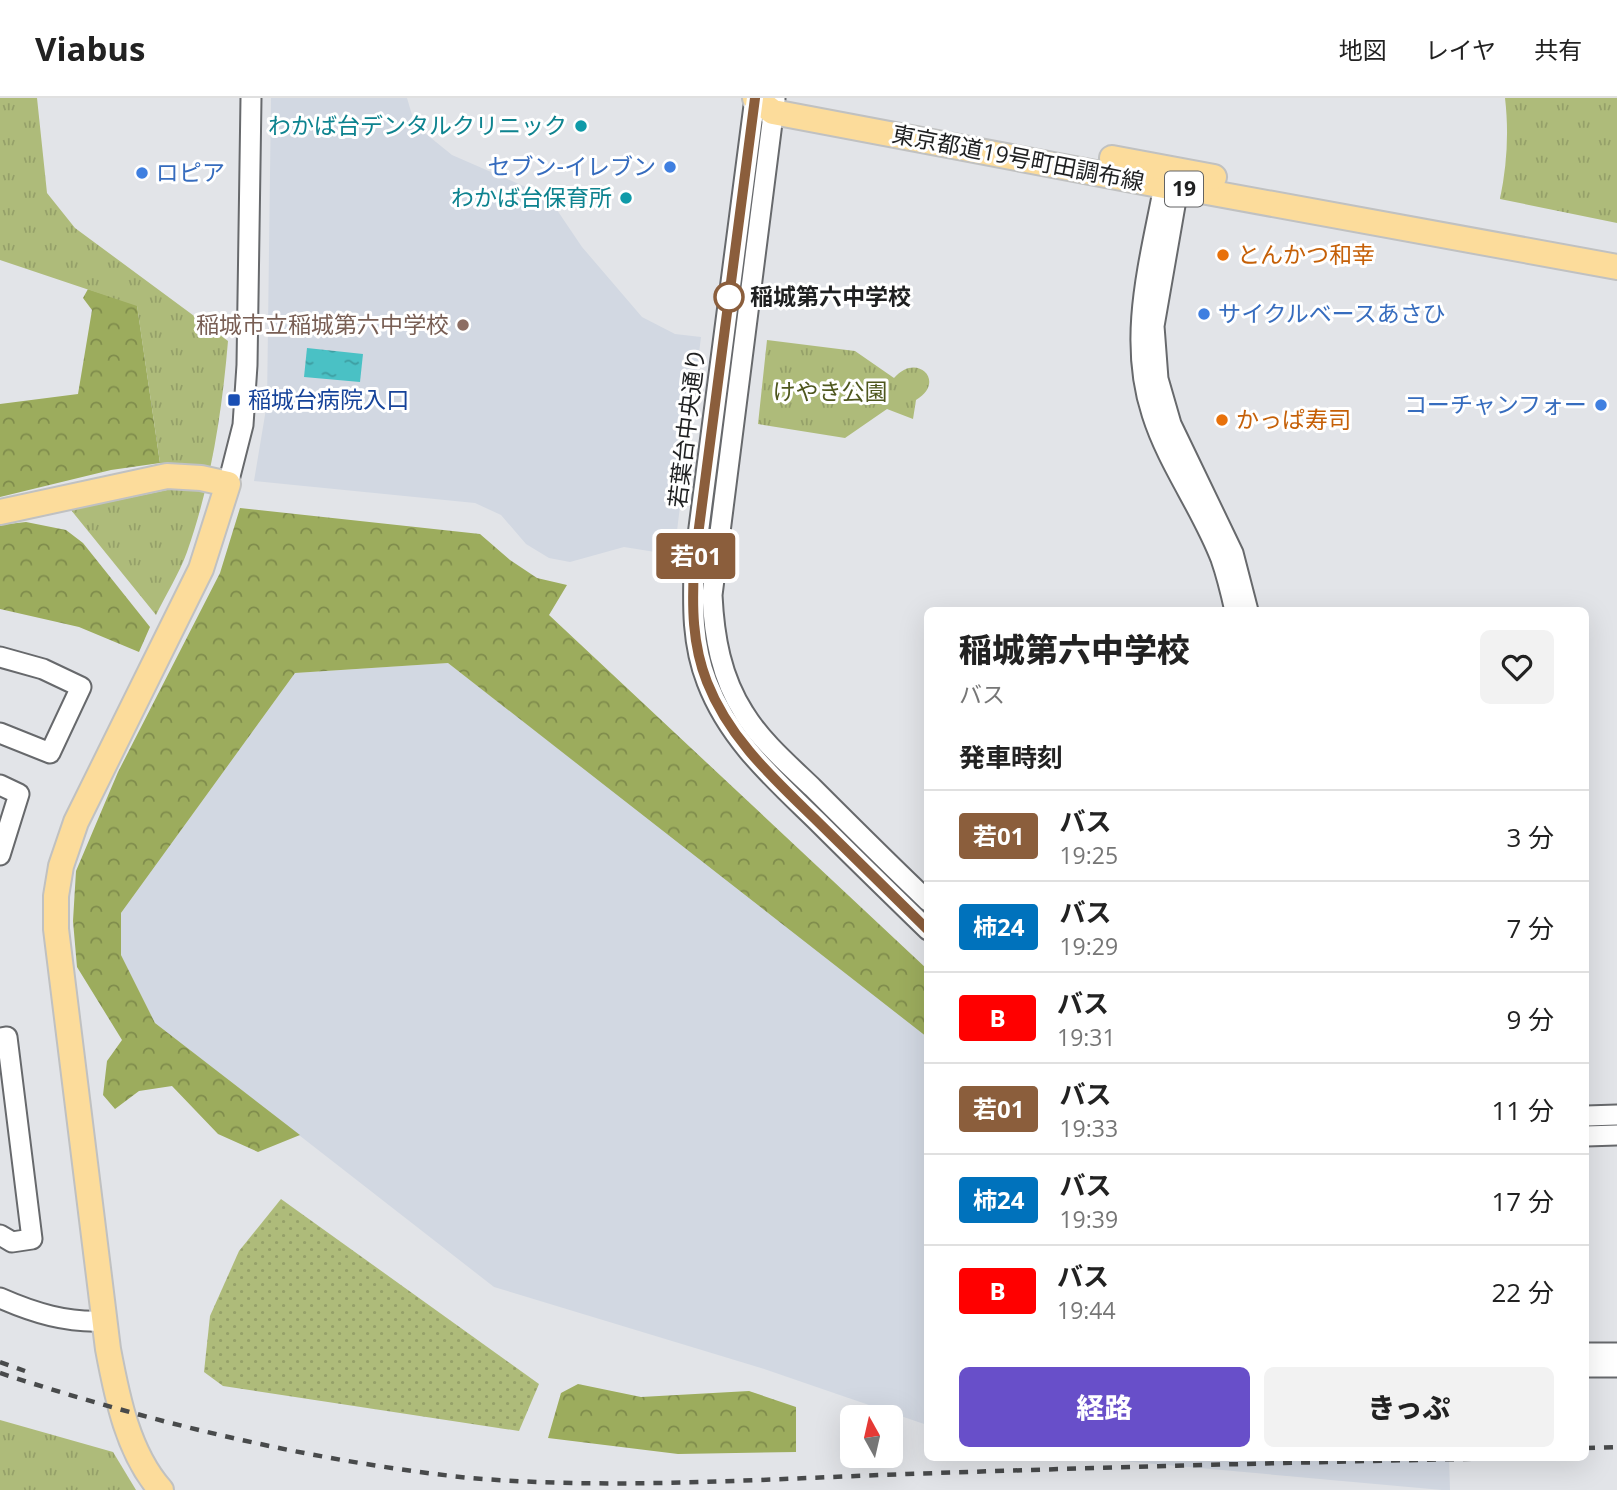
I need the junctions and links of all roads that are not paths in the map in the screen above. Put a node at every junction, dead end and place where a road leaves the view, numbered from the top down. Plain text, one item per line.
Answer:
1 (251, 98) edge
2 (769, 101) edge
3 (1171, 181) junction
4 (1617, 251) edge
5 (1617, 267) edge
6 (228, 484) junction
7 (0, 512) edge
8 (1234, 607) edge
9 (1247, 607) edge
10 (0, 657) edge
11 (0, 733) edge
12 (0, 785) edge
13 (0, 856) edge
14 (924, 897) edge
15 (924, 926) edge
16 (0, 1038) edge
17 (1617, 1115) edge
18 (1589, 1116) edge
19 (8, 1121) edge
20 (1617, 1135) edge
21 (1589, 1136) edge
22 (0, 1235) edge
23 (0, 1298) edge
24 (104, 1321) junction
25 (1589, 1353) edge
26 (1617, 1353) edge
27 (1589, 1367) edge
28 (1617, 1367) edge
29 (162, 1490) edge

1 - 6 street
2 - 3 main road, 東京都道19号町田調布線 / 19
2 - 14 street, 若葉台中央通り
2 - 15 street, 若葉台中央通り
3 - 4 main road, 東京都道19号町田調布線 / 19
3 - 5 main road, 東京都道19号町田調布線 / 19
3 - 8 street
3 - 9 street
6 - 7 main road
6 - 24 main road
10 - 11 street
12 - 13 street
16 - 19 street
17 - 18 street
19 - 22 street
20 - 21 street
23 - 24 street
24 - 29 main road
25 - 26 street
27 - 28 street

